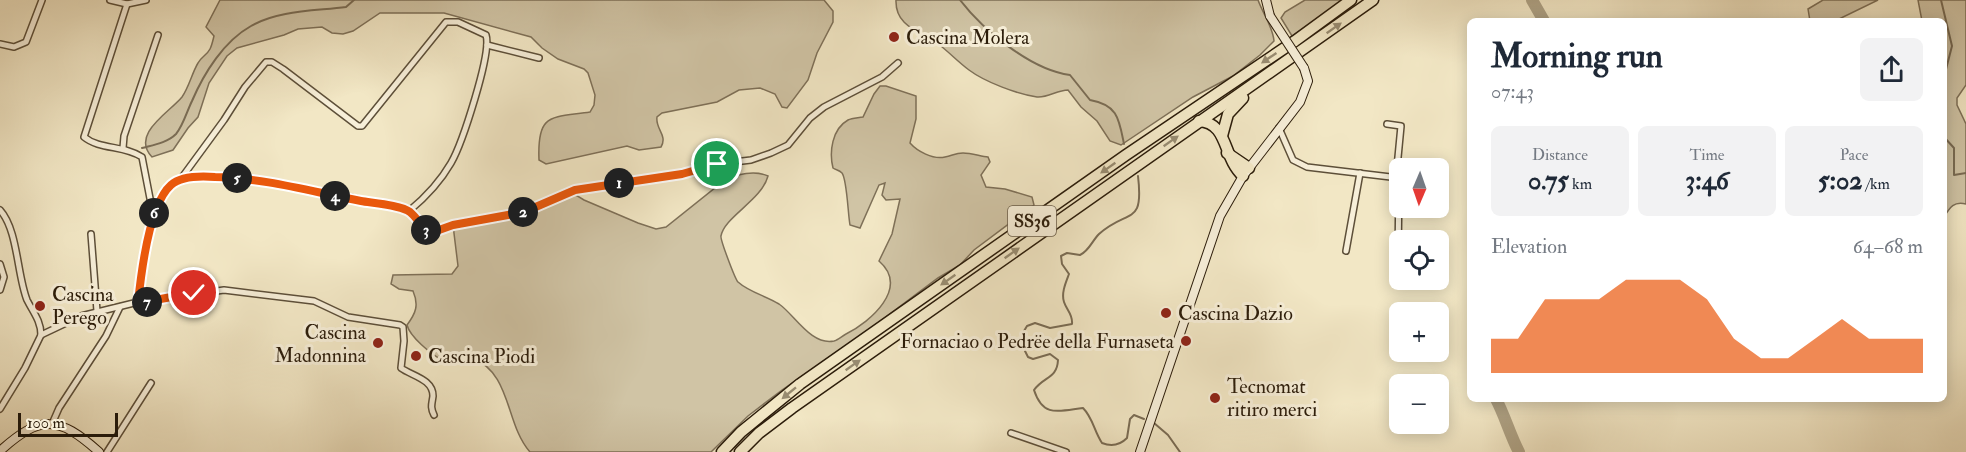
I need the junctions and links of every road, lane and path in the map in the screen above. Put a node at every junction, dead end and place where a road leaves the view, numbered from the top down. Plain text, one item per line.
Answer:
1 (42, 0) edge
2 (110, 0) edge
3 (146, 0) edge
4 (1266, 0) edge
5 (1351, 0) edge
6 (1373, 0) edge
7 (126, 4) junction
8 (158, 35) dead end
9 (0, 44) edge
10 (487, 45) junction
11 (1308, 47) junction
12 (539, 58) dead end
13 (898, 63) dead end
14 (1199, 121) junction
15 (1387, 124) dead end
16 (1279, 129) junction
17 (1222, 136) junction
18 (123, 148) junction
19 (1398, 158) edge
20 (1246, 172) junction
21 (1360, 173) junction
22 (1389, 177) edge
23 (180, 180) junction
24 (0, 210) edge
25 (409, 211) junction
26 (153, 214) junction
27 (91, 234) dead end
28 (1346, 251) dead end
29 (0, 264) edge
30 (0, 290) edge
31 (138, 303) junction
32 (120, 307) junction
33 (97, 311) junction
34 (41, 335) junction
35 (151, 383) dead end
36 (0, 409) edge
37 (434, 415) dead end
38 (52, 424) junction
39 (1011, 433) dead end
40 (0, 451) edge
41 (99, 452) edge
42 (107, 452) edge
43 (722, 452) edge
44 (740, 452) edge
45 (1066, 452) edge
46 (1140, 452) edge

1 - 9 street
2 - 7 street
3 - 7 street
4 - 16 street, bridge
5 -> 43 highway, SS36
11 -> 6 highway, SS36
7 - 18 street
8 - 18 street
10 - 12 street
10 - 23 street
10 - 25 street
11 - 14 highway, SS36
11 - 17 highway
13 - 25 street
14 - 17 highway
44 -> 14 highway, SS36
15 - 19 street
16 - 20 street
16 - 21 street
17 - 20 highway
18 - 26 street
20 - 46 street
21 - 22 street
21 - 28 street
23 - 25 street
23 - 26 street
24 - 34 street
26 - 31 street
27 - 33 street
29 - 30 street
31 - 32 street
31 - 37 street
32 - 33 street
32 - 38 street
33 - 34 street
34 - 36 street
35 - 42 street
38 - 40 street
38 - 41 street
39 - 45 street

